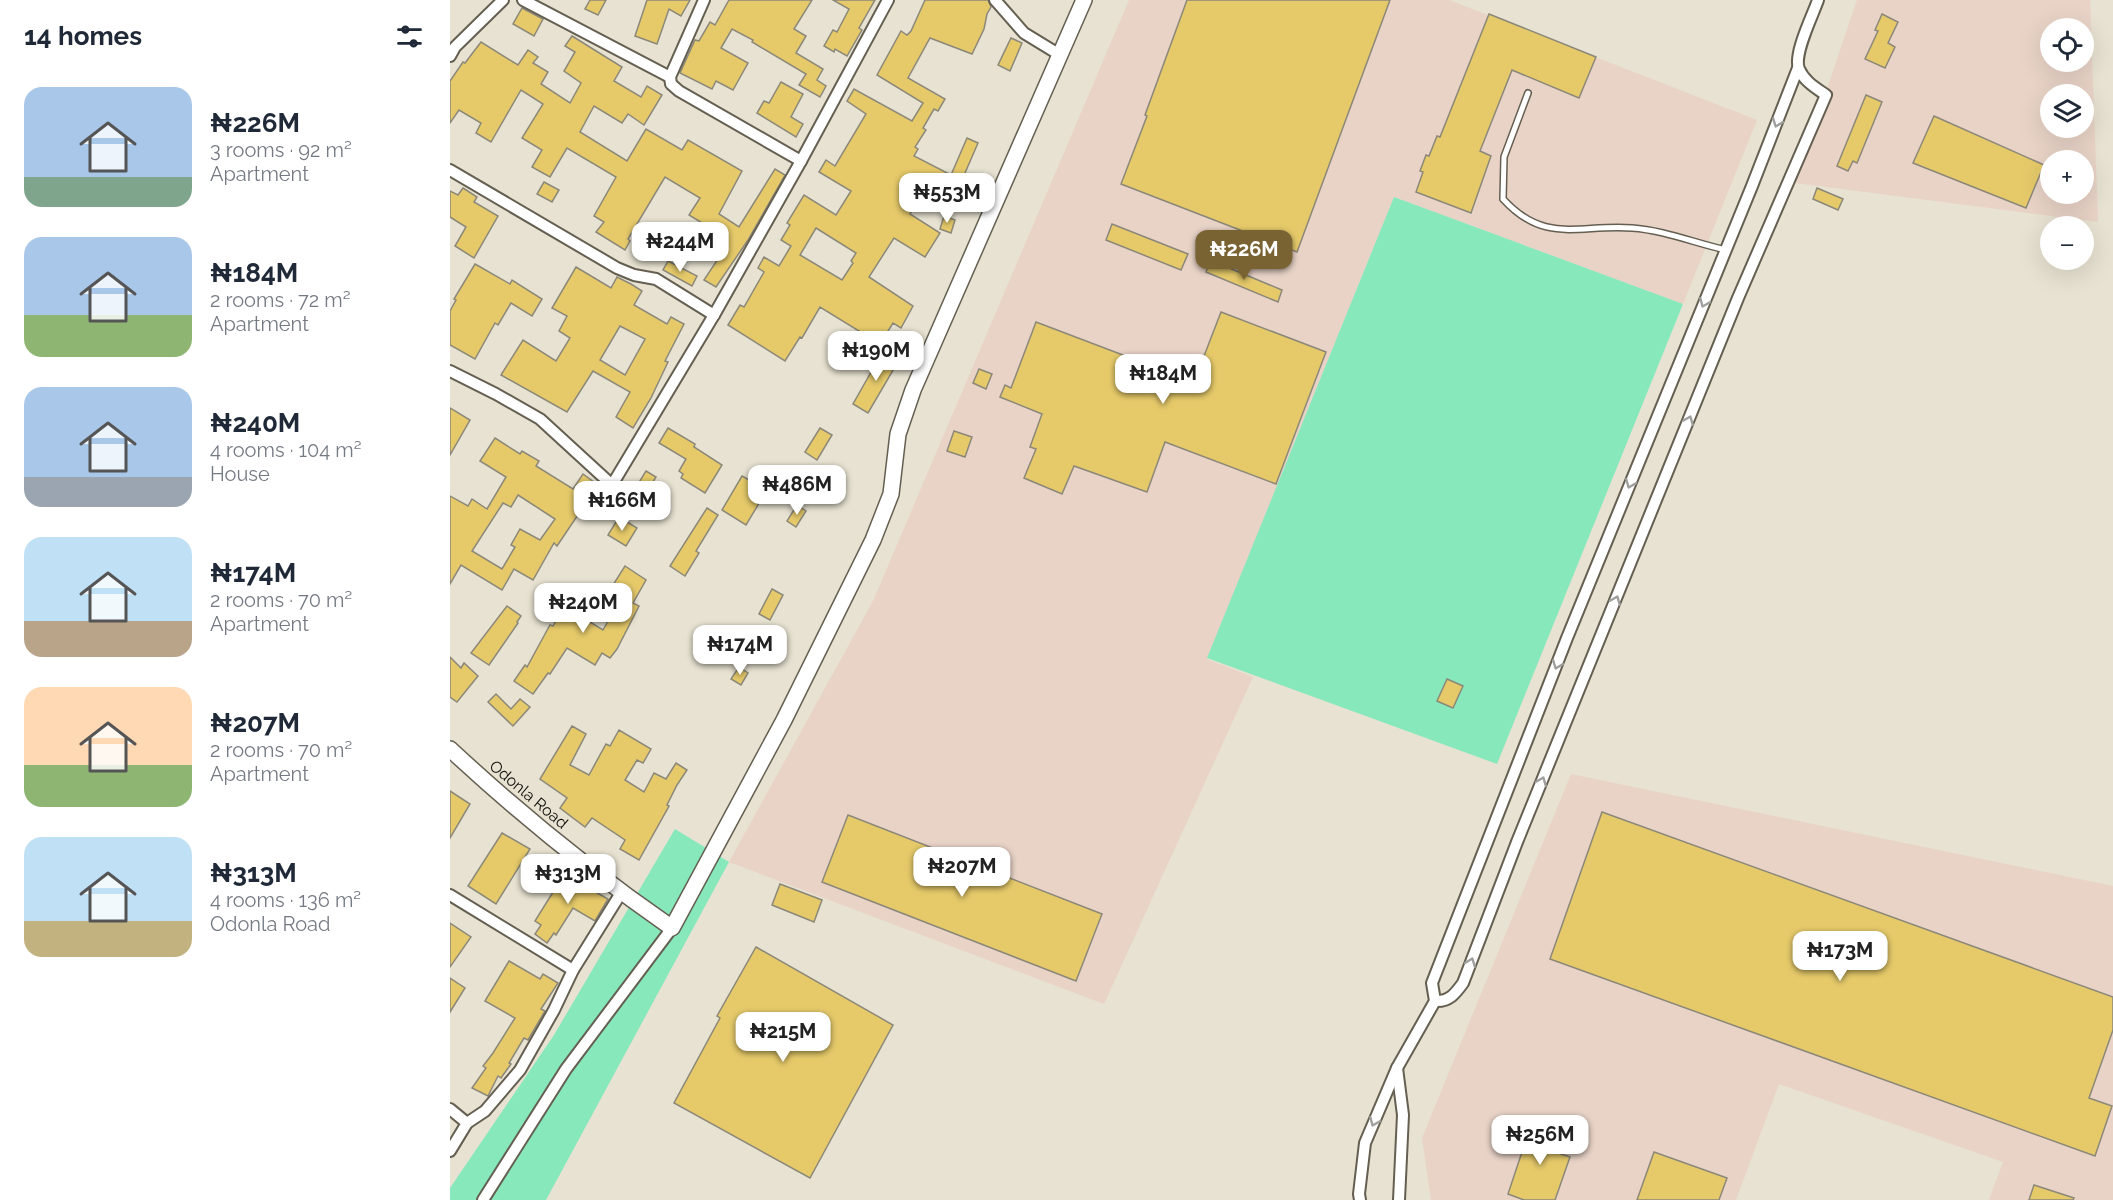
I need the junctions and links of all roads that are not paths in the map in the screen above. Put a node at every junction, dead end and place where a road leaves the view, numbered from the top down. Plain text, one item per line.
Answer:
1 (503, 0) edge
2 (523, 0) edge
3 (704, 0) edge
4 (888, 0) edge
5 (995, 0) edge
6 (1084, 0) edge
7 (1818, 0) edge
8 (1060, 55) junction
9 (450, 56) edge
10 (1798, 68) junction
11 (670, 77) junction
12 (1528, 93) dead end
13 (801, 161) junction
14 (450, 170) edge
15 (1726, 250) junction
16 (714, 315) junction
17 (450, 371) edge
18 (450, 749) edge
19 (621, 893) junction
20 (450, 895) edge
21 (672, 928) junction
22 (573, 970) junction
23 (1435, 1001) junction
24 (1397, 1068) junction
25 (450, 1109) edge
26 (467, 1124) junction
27 (450, 1151) edge
28 (483, 1200) edge
29 (1360, 1200) edge
30 (1399, 1200) edge

1 - 9 street
2 - 11 street
3 - 11 street
4 - 13 street
5 - 8 street
6 - 8 street
7 - 10 street
8 - 21 street
10 -> 15 street
23 -> 10 street
11 - 13 street
12 - 15 lane
13 - 16 street
14 - 16 street
15 -> 23 street
16 - 17 street
18 - 19 street, Odonla Road
19 - 21 street, Odonla Road
19 - 22 street
20 - 22 street
21 - 28 street
22 - 26 street
23 - 24 street
24 -> 29 street
24 - 30 street
25 - 26 street
26 - 27 street

